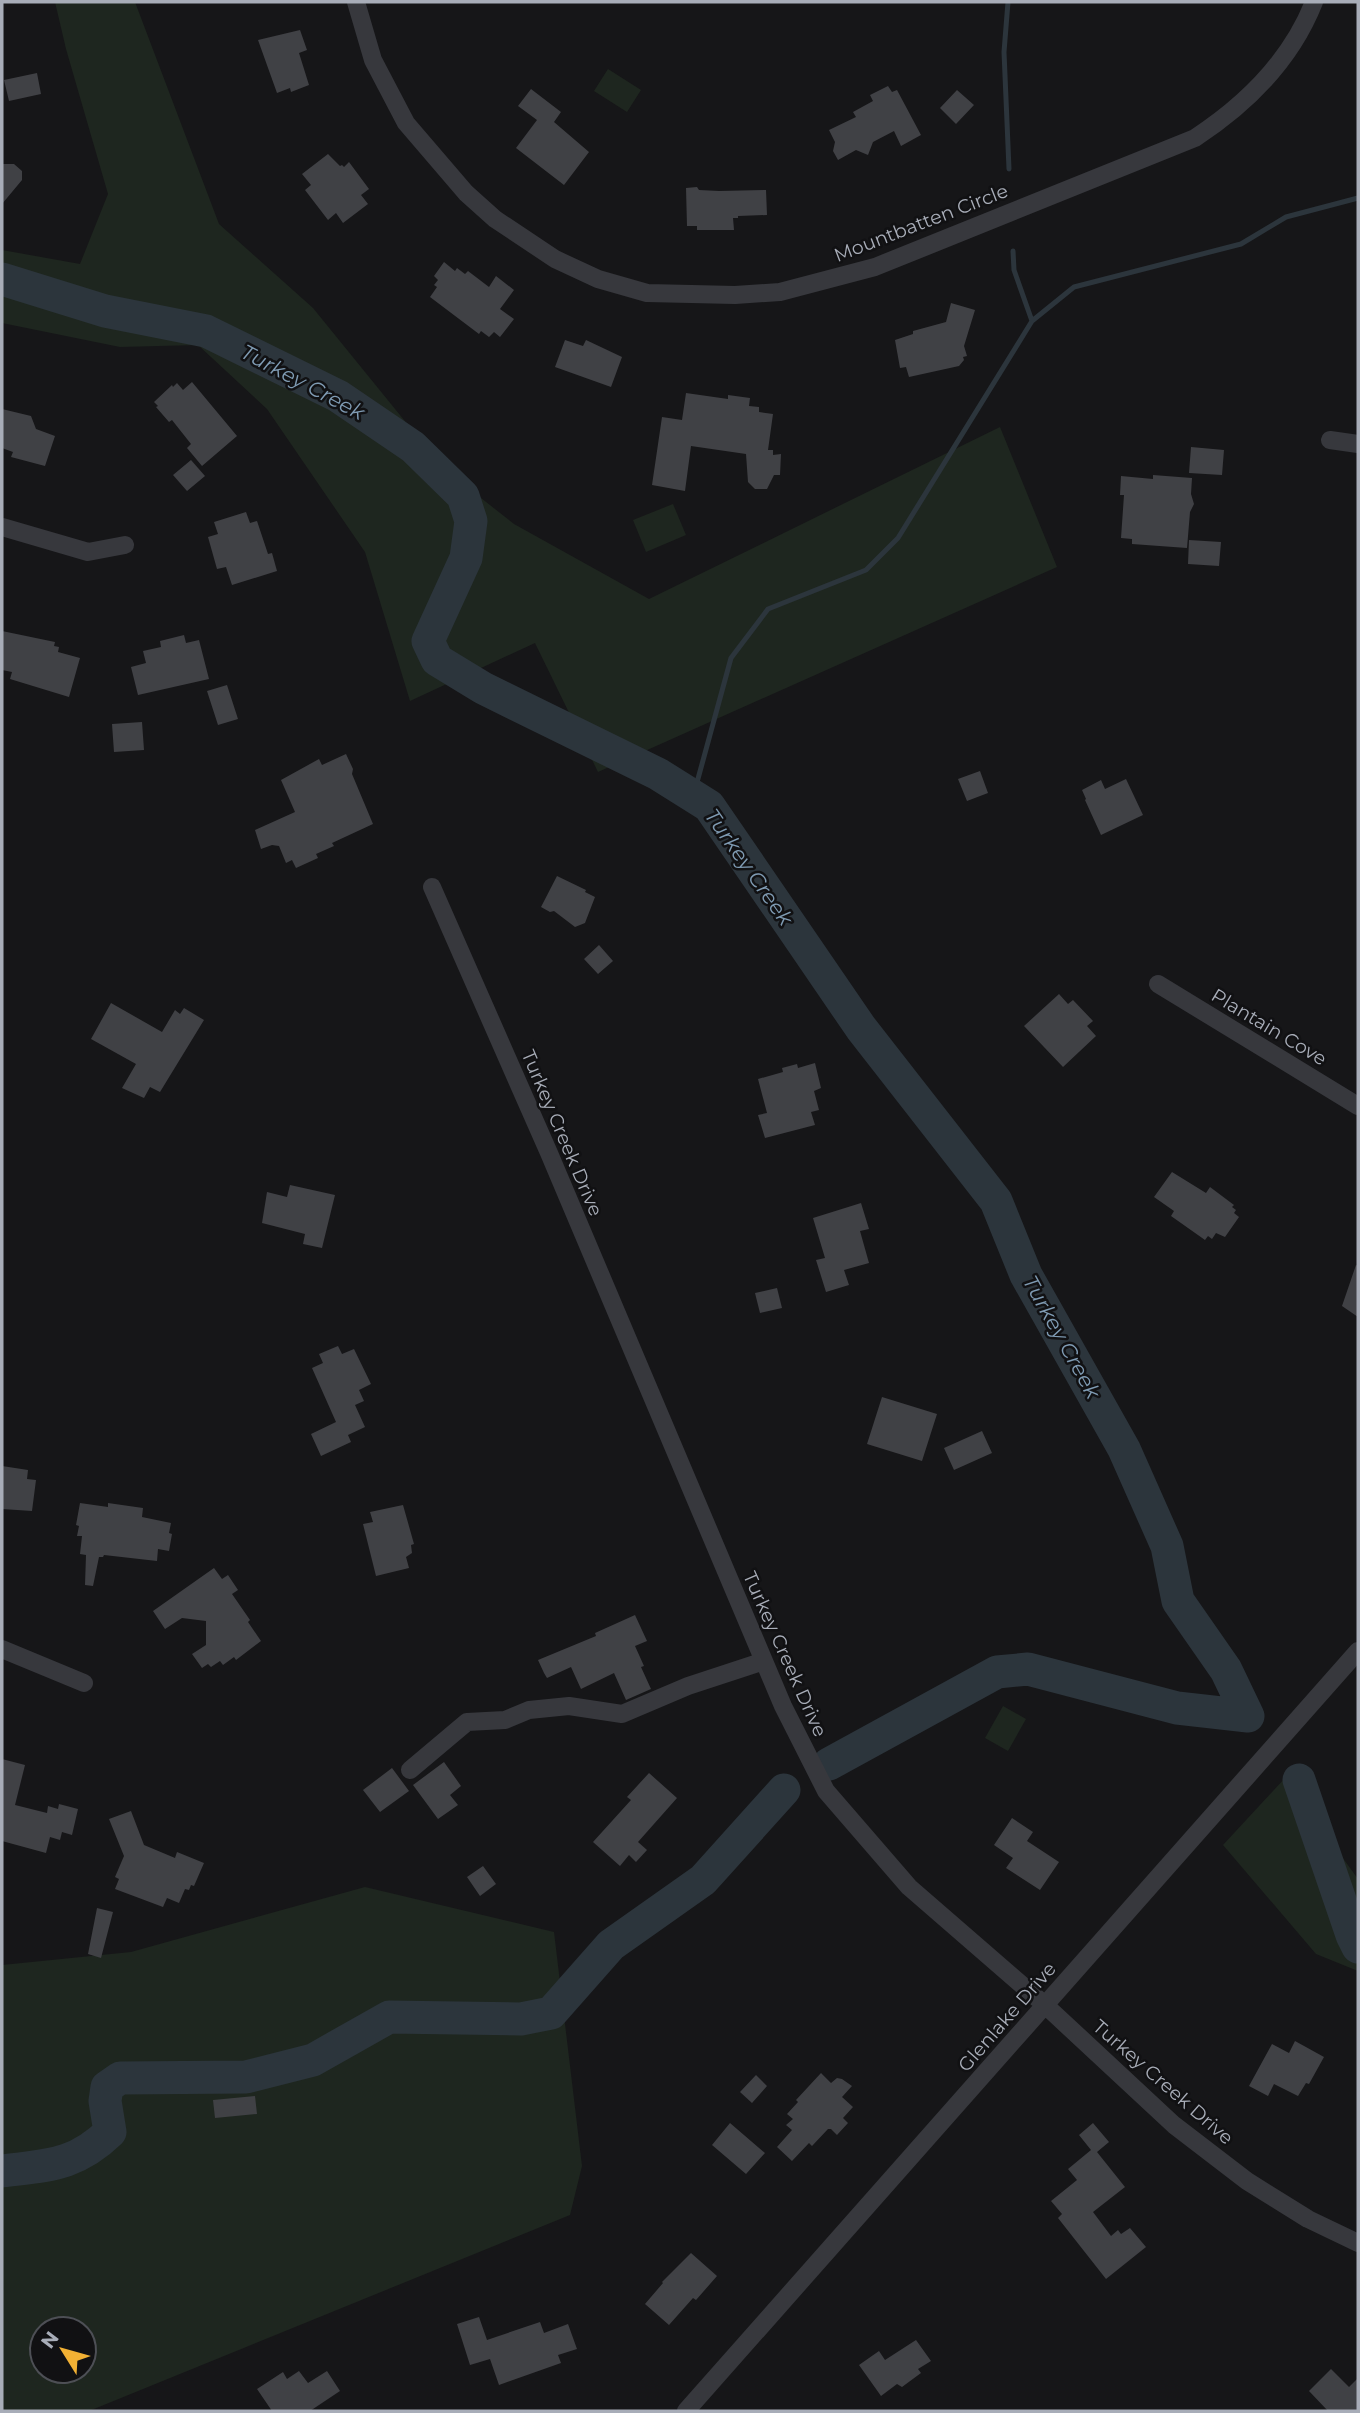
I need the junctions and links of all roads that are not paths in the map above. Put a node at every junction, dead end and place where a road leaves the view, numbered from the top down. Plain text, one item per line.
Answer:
1 (356, 2) edge
2 (1314, 2) edge
3 (1330, 440) dead end
4 (1358, 444) edge
5 (2, 527) edge
6 (125, 545) dead end
7 (432, 887) dead end
8 (1158, 984) dead end
9 (1358, 1106) edge
10 (2, 1649) edge
11 (1358, 1651) edge
12 (764, 1661) junction
13 (84, 1682) dead end
14 (410, 1770) dead end
15 (1045, 2005) junction
16 (1358, 2243) edge
17 (686, 2411) edge

1 - 2 street, Mountbatten Circle
3 - 4 street
5 - 6 street
7 - 12 street, Turkey Creek Drive
8 - 9 street, Plantain Cove
10 - 13 street
11 - 15 street, Glenlake Drive
12 - 14 street
12 - 15 street, Turkey Creek Drive
15 - 16 street, Turkey Creek Drive
15 - 17 street, Glenlake Drive

